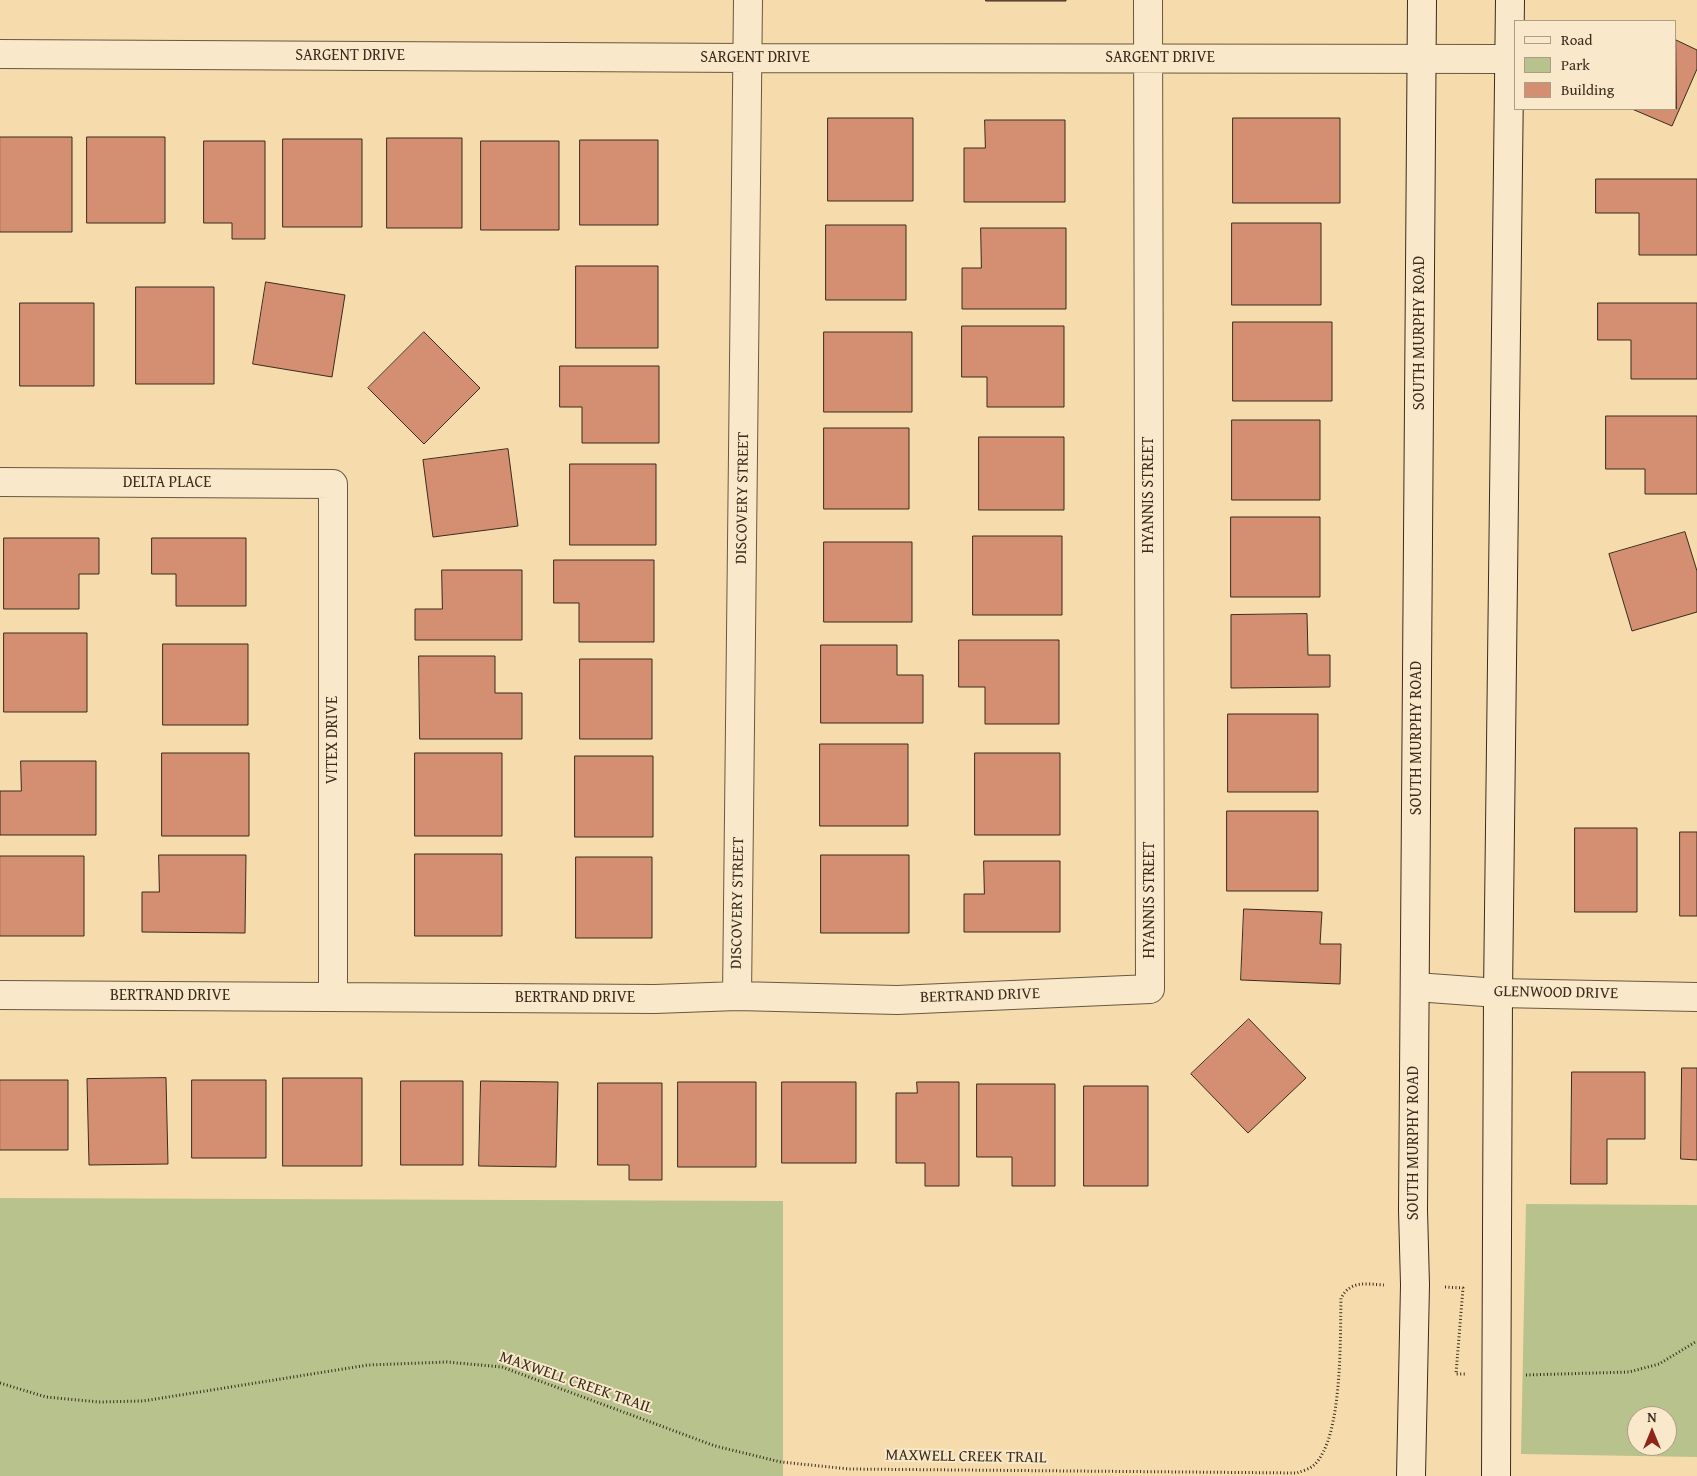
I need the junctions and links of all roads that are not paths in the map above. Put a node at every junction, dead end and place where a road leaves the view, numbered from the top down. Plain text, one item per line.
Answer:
1 (748, 0) edge
2 (1148, 0) edge
3 (1422, 0) edge
4 (1510, 0) edge
5 (0, 54) edge
6 (748, 58) junction
7 (1148, 58) junction
8 (1422, 59) junction
9 (1509, 59) junction
10 (0, 482) edge
11 (333, 484) joint
12 (1416, 986) junction
13 (1150, 989) joint
14 (1498, 992) junction
15 (0, 995) edge
16 (333, 996) junction
17 (737, 996) junction
18 (1697, 996) edge
19 (1411, 1476) edge
20 (1496, 1476) edge

1 - 6 street, DISCOVERY STREET
2 - 7 street, HYANNIS STREET
3 - 8 street, SOUTH MURPHY ROAD
4 - 9 street
5 - 6 street, SARGENT DRIVE
6 - 7 street, SARGENT DRIVE
6 - 17 street, DISCOVERY STREET
7 - 8 street, SARGENT DRIVE
7 - 13 street, HYANNIS STREET
8 - 9 street, SARGENT DRIVE
8 - 12 street, SOUTH MURPHY ROAD
9 - 14 street
10 - 11 street, DELTA PLACE
11 - 16 street, VITEX DRIVE
12 - 14 street, GLENWOOD DRIVE
12 - 19 street, SOUTH MURPHY ROAD
13 - 17 street, BERTRAND DRIVE
14 - 18 street, GLENWOOD DRIVE
14 - 20 street
15 - 16 street, BERTRAND DRIVE
16 - 17 street, BERTRAND DRIVE

